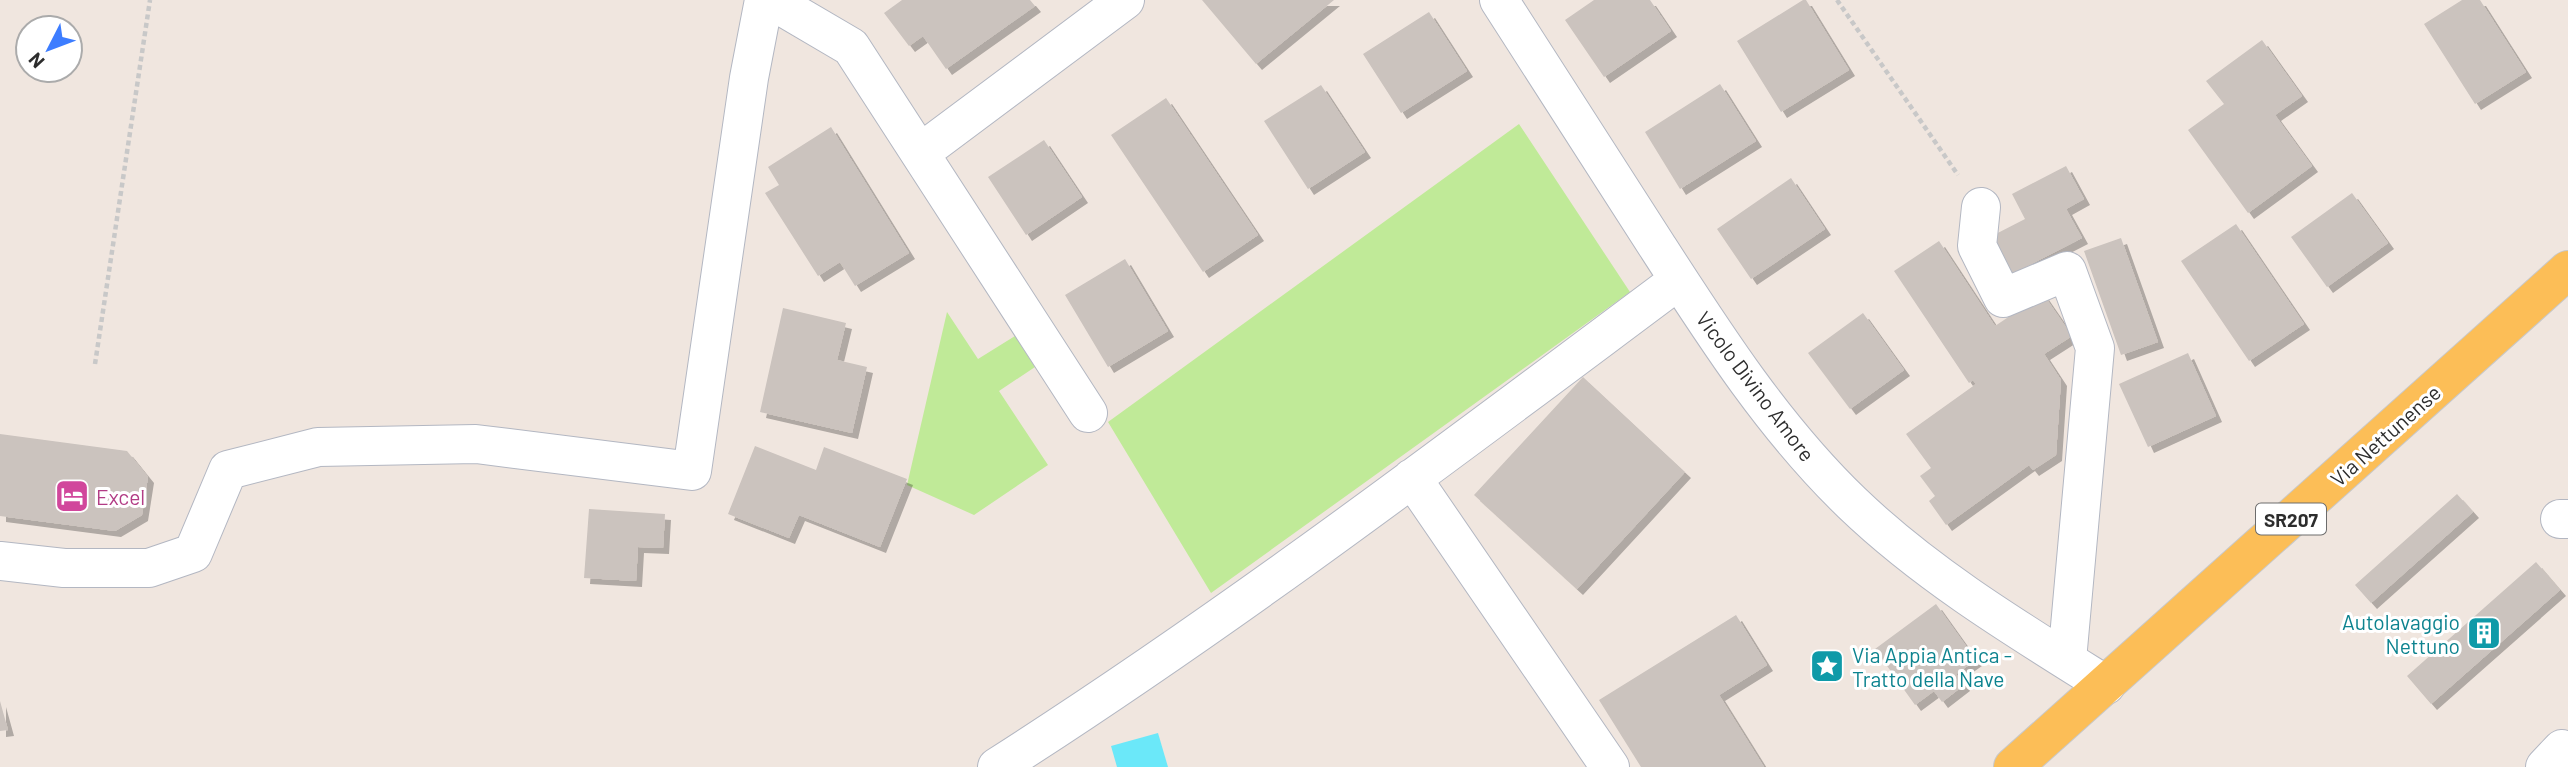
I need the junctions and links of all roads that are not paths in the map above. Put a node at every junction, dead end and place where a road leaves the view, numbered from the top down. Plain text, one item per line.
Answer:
1 (764, 0) edge
2 (771, 0) edge
3 (1125, 0) edge
4 (1499, 0) edge
5 (920, 153) junction
6 (1981, 207) road end
7 (2568, 270) edge
8 (1679, 280) junction
9 (1088, 413) dead end
10 (1412, 478) junction
11 (0, 561) edge
12 (2067, 660) junction
13 (2106, 685) junction
14 (2568, 754) edge
15 (997, 767) edge
16 (1609, 767) edge
17 (2013, 767) edge
18 (2545, 767) edge

1 - 11 street
2 - 5 street
3 - 5 street
4 - 8 street, Vicolo Divino Amore
5 - 9 street
6 - 12 street
7 - 13 main road, Via Nettunense / SR207
8 - 10 street
8 - 12 street, Vicolo Divino Amore
10 - 15 street
10 - 16 street
12 - 13 street, Vicolo Divino Amore
13 - 17 main road, Via Nettunense / SR207
14 - 18 street

